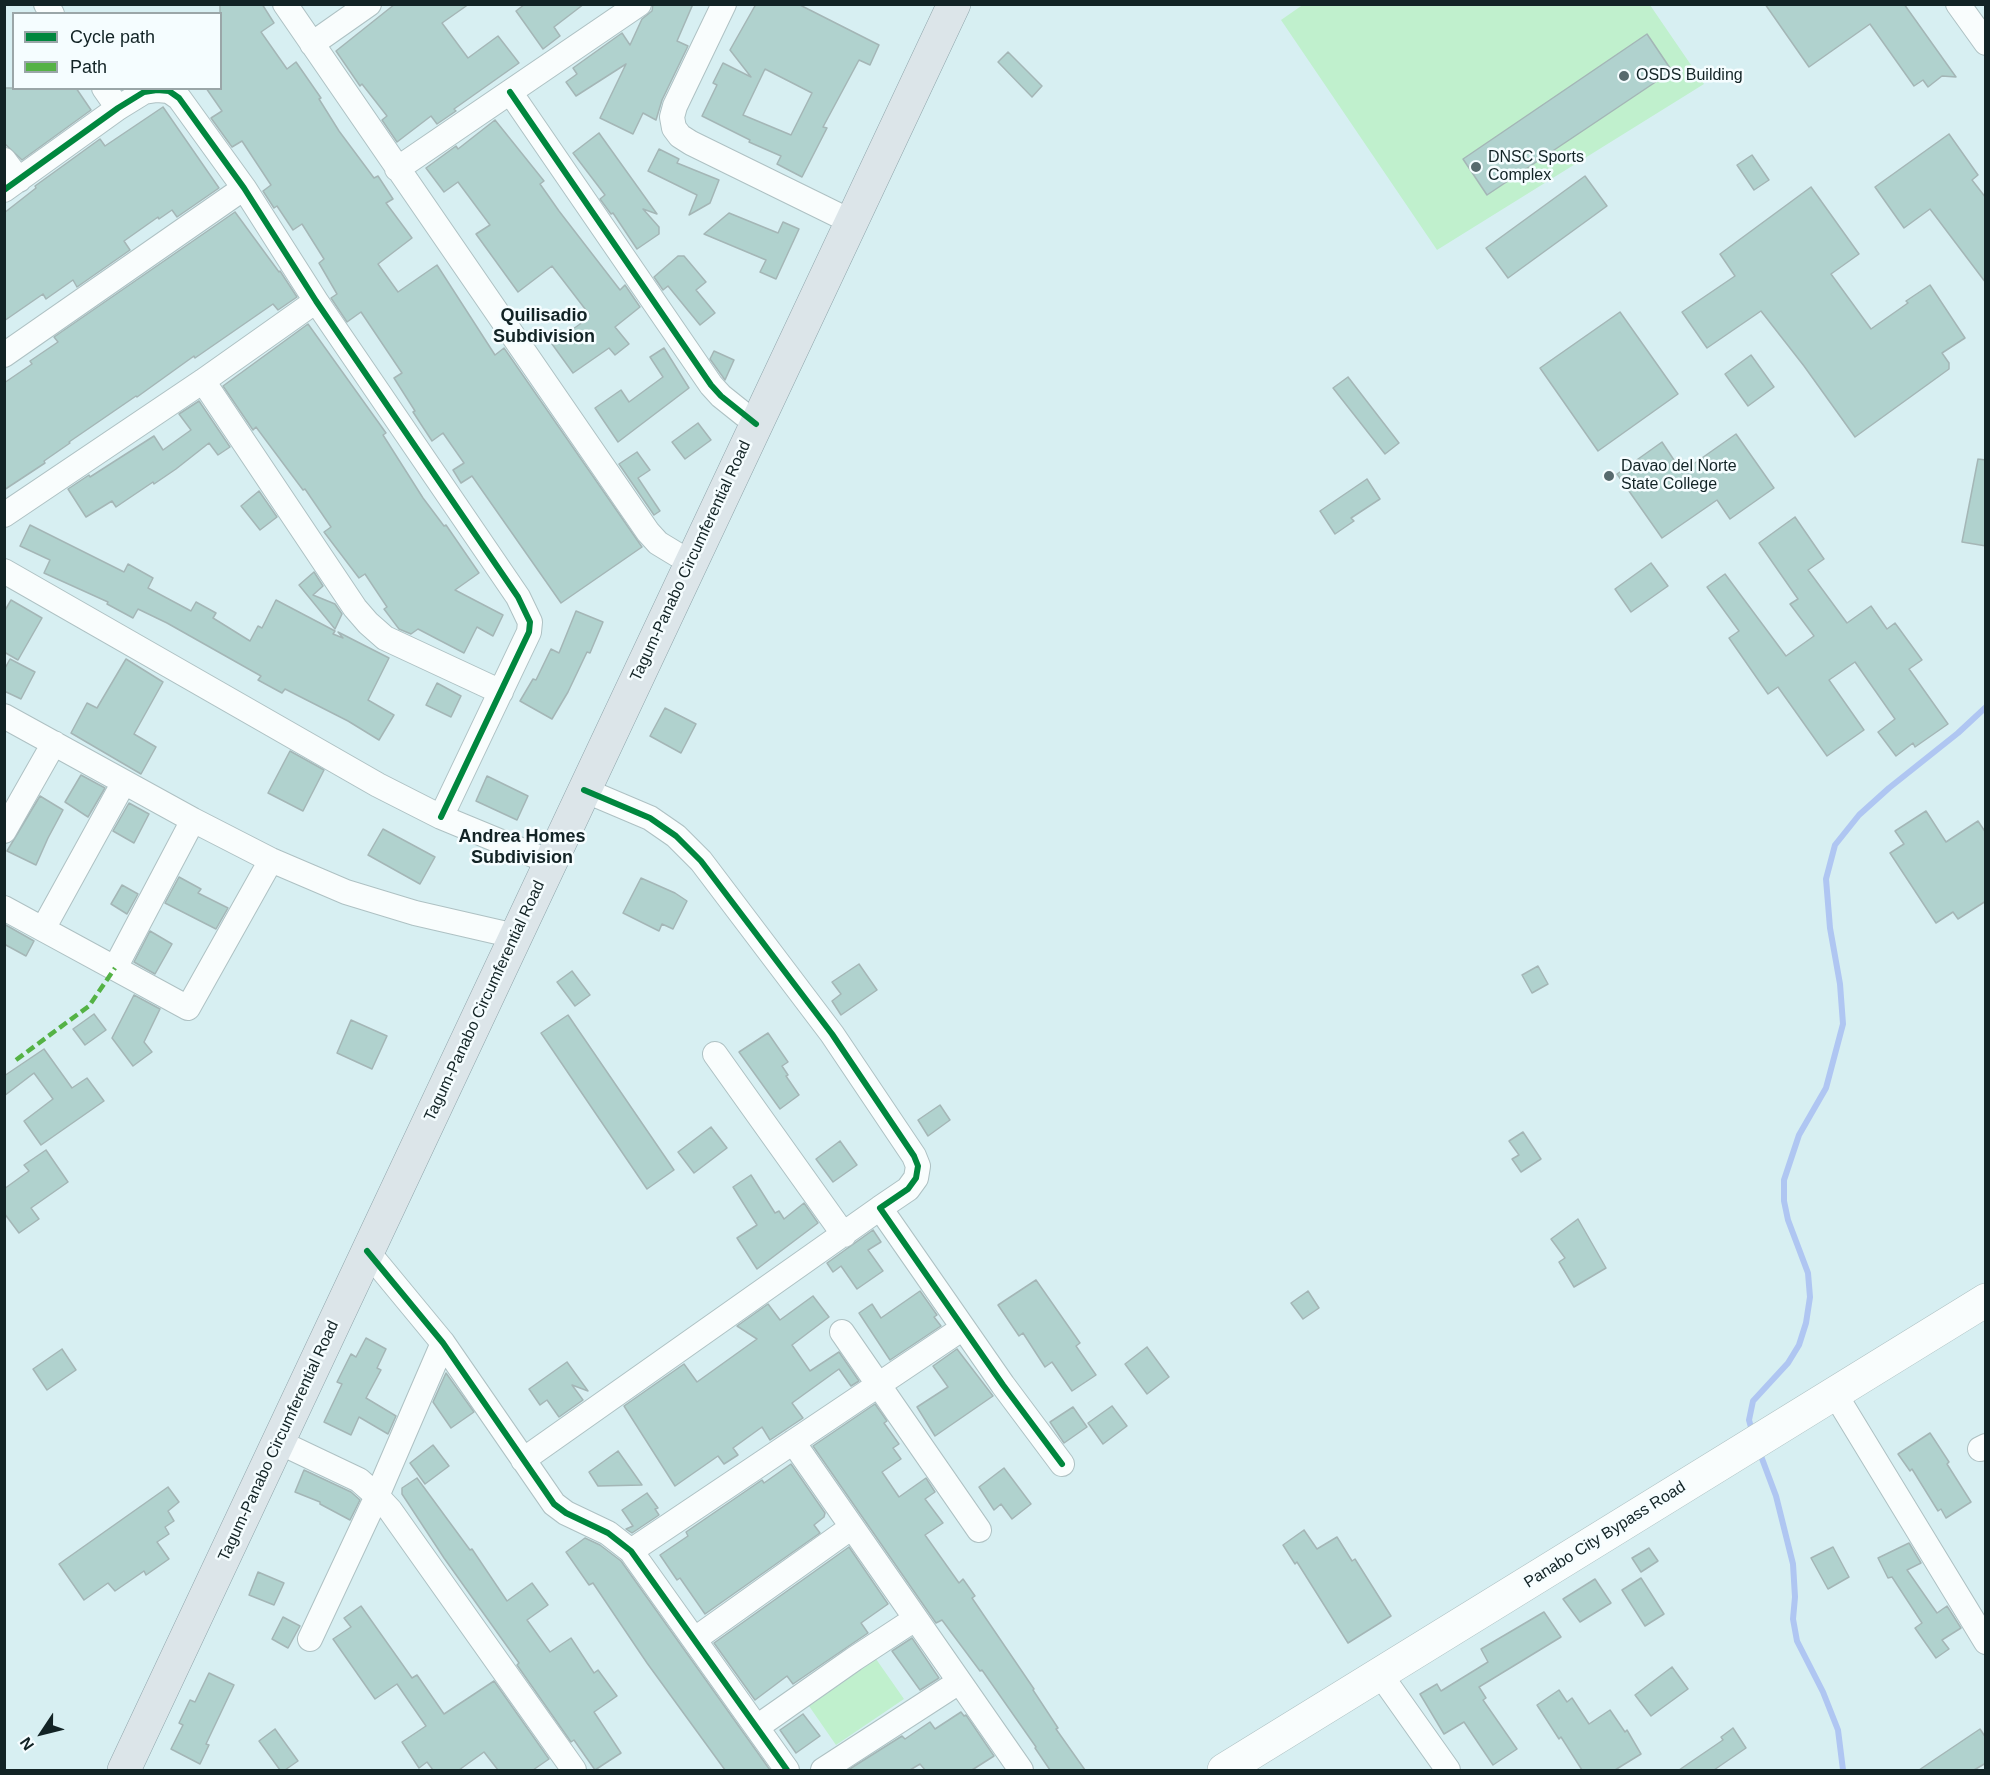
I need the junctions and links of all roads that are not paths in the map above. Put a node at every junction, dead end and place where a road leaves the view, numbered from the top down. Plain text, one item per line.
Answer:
1 (285, 4) edge
2 (369, 4) edge
3 (639, 4) edge
4 (724, 4) edge
5 (954, 4) edge
6 (1959, 4) edge
7 (1986, 43) edge
8 (312, 44) junction
9 (105, 90) edge
10 (510, 92) junction
11 (118, 108) junction
12 (4, 160) edge
13 (396, 169) junction
14 (12, 185) edge
15 (244, 188) junction
16 (852, 222) junction
17 (316, 302) junction
18 (4, 355) edge
19 (203, 381) junction
20 (756, 424) junction
21 (4, 515) edge
22 (691, 563) junction
23 (4, 571) edge
24 (501, 692) junction
25 (4, 716) edge
26 (54, 743) junction
27 (124, 782) junction
28 (584, 790) junction
29 (441, 818) junction
30 (193, 820) junction
31 (4, 831) edge
32 (271, 860) junction
33 (550, 862) junction
34 (4, 908) edge
35 (43, 929) junction
36 (515, 936) junction
37 (115, 968) junction
38 (715, 1054) dead end
39 (880, 1208) junction
40 (844, 1235) junction
41 (367, 1251) junction
42 (1986, 1300) edge
43 (963, 1328) junction
44 (842, 1332) dead end
45 (443, 1343) junction
46 (878, 1384) junction
47 (1835, 1394) junction
48 (279, 1442) junction
49 (793, 1442) junction
50 (523, 1460) junction
51 (1062, 1464) dead end
52 (377, 1496) junction
53 (852, 1527) junction
54 (979, 1530) dead end
55 (631, 1551) junction
56 (915, 1619) junction
57 (310, 1639) dead end
58 (695, 1639) junction
59 (1986, 1641) edge
60 (1380, 1674) junction
61 (959, 1682) junction
62 (757, 1727) junction
63 (124, 1770) edge
64 (574, 1770) edge
65 (787, 1770) edge
66 (823, 1770) edge
67 (1020, 1770) edge
68 (1224, 1770) edge
69 (1448, 1770) edge

1 - 8 street
2 - 8 street
3 - 10 street
4 - 16 street
5 - 16 main road, Tagum-Panabo Circumferential Road
6 - 7 street
8 - 13 street
9 - 11 street
10 - 13 street
10 - 20 street
11 - 14 street
11 - 15 street
12 - 14 street
13 - 22 street
15 - 17 street
15 - 18 street
16 - 20 main road, Tagum-Panabo Circumferential Road
17 - 19 street
17 - 24 street
19 - 21 street
19 - 24 street
20 - 22 main road, Tagum-Panabo Circumferential Road
22 - 28 main road, Tagum-Panabo Circumferential Road
23 - 29 street
24 - 29 street
25 - 26 street
26 - 27 street
26 - 31 street
27 - 30 street
27 - 35 street
28 - 33 main road, Tagum-Panabo Circumferential Road
28 - 39 street
29 - 33 street
30 - 32 street
30 - 37 street
32 - 36 street
32 - 37 street
33 - 36 main road, Tagum-Panabo Circumferential Road
34 - 35 street
35 - 37 street
36 - 41 main road, Tagum-Panabo Circumferential Road
38 - 40 street
39 - 40 street
39 - 43 street
40 - 50 street
41 - 45 street
41 - 48 main road, Tagum-Panabo Circumferential Road
42 - 47 main road, Panabo City Bypass Road
43 - 46 street
43 - 51 street
44 - 46 street
45 - 50 street
45 - 52 street
46 - 49 street
46 - 54 street
47 - 59 street
47 - 60 main road, Panabo City Bypass Road
48 - 52 street
48 - 63 main road, Tagum-Panabo Circumferential Road
49 - 53 street
49 - 55 street
50 - 55 street
52 - 57 street
52 - 64 street
53 - 56 street
53 - 58 street
55 - 58 street
56 - 61 street
56 - 62 street
58 - 62 street
60 - 68 main road, Panabo City Bypass Road
60 - 69 street
61 - 66 street
61 - 67 street
62 - 65 street

